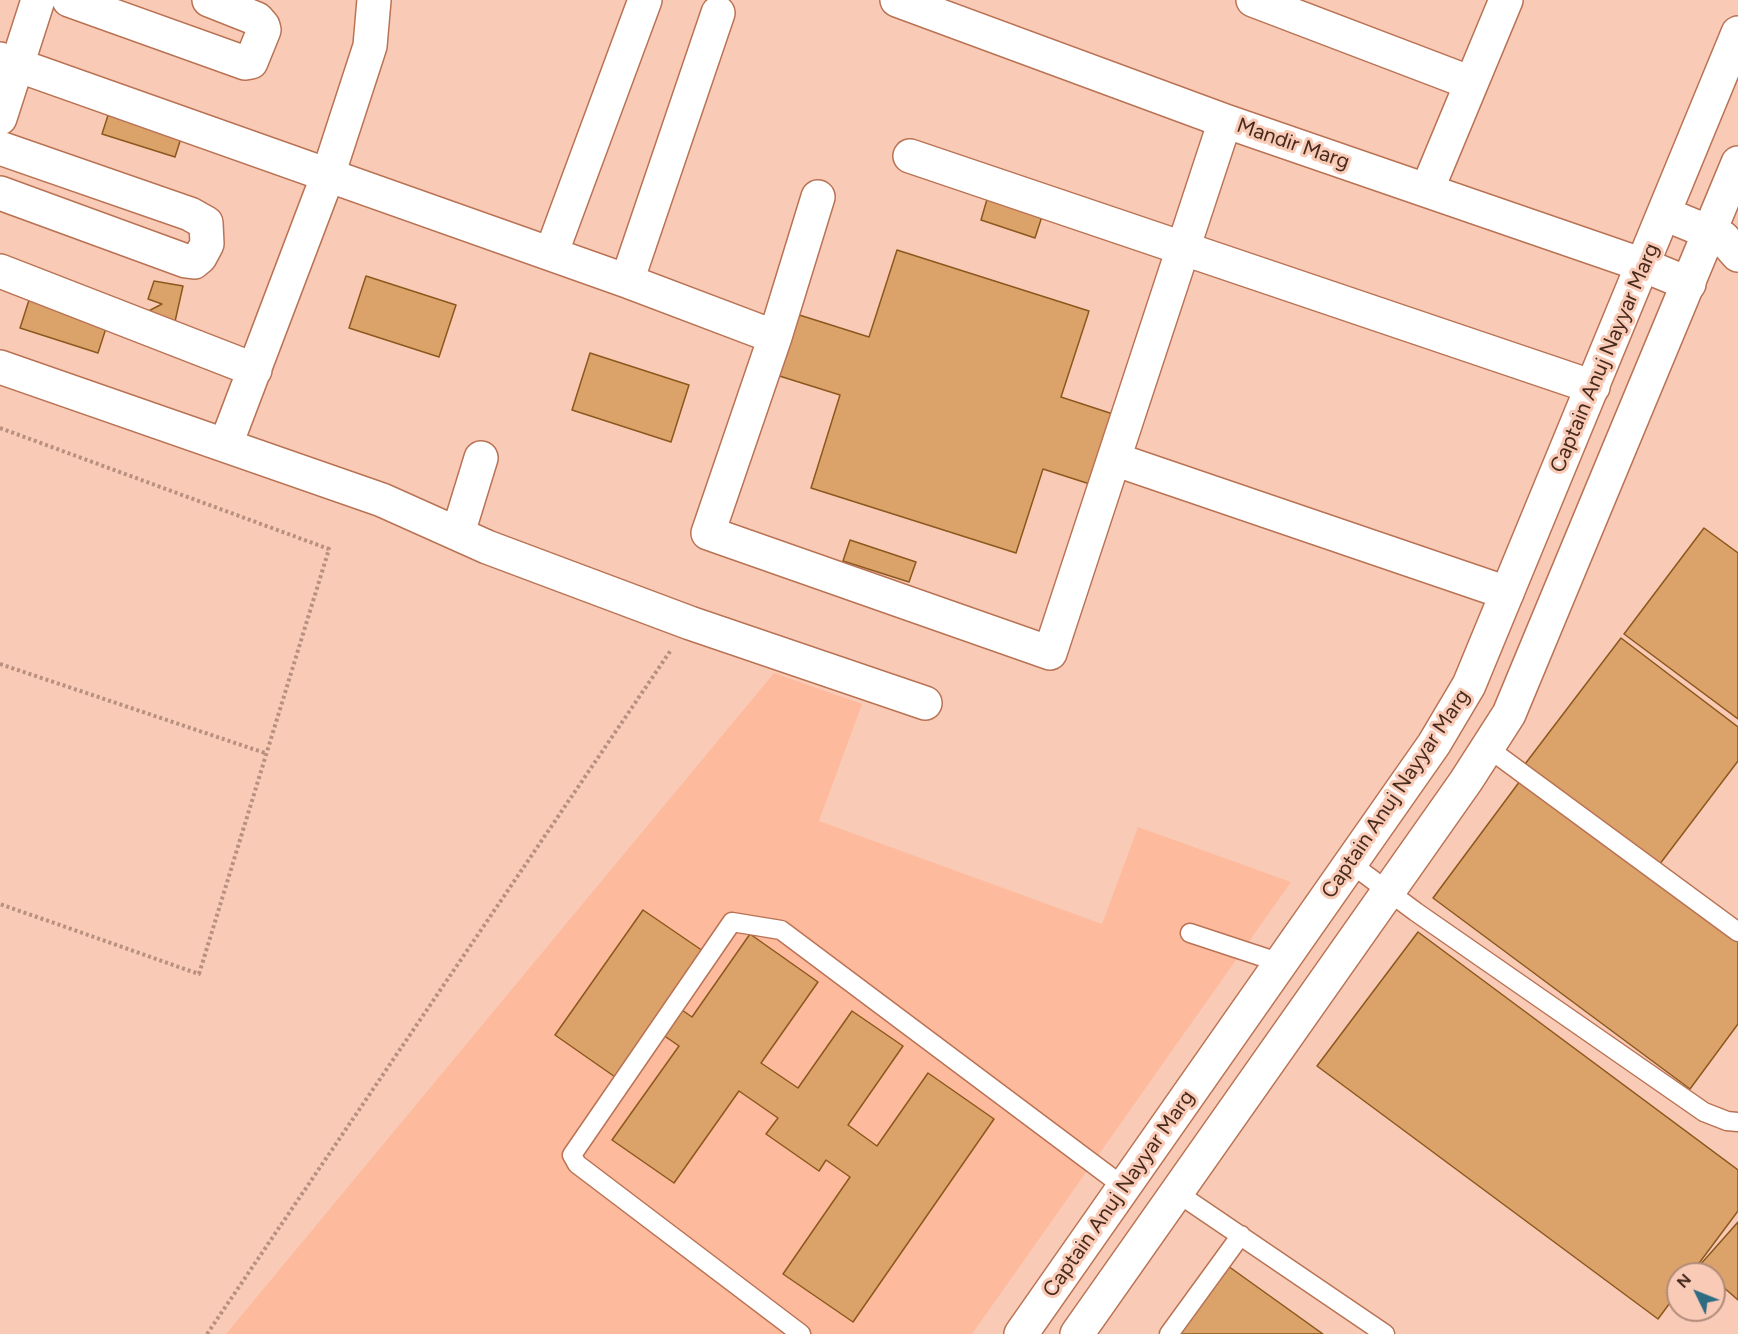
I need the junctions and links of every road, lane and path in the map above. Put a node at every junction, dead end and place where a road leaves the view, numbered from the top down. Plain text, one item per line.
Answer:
1 (39, 0) edge
2 (69, 0) edge
3 (209, 0) edge
4 (374, 0) edge
5 (645, 0) edge
6 (897, 0) edge
7 (1253, 0) edge
8 (1506, 0) edge
9 (718, 13) dead end
10 (1738, 33) edge
11 (9, 62) edge
12 (1471, 83) junction
13 (0, 118) edge
14 (1225, 121) junction
15 (0, 148) edge
16 (910, 156) dead end
17 (1738, 163) edge
18 (328, 175) junction
19 (1427, 190) junction
20 (0, 193) edge
21 (818, 197) dead end
22 (1665, 214) junction
23 (1710, 232) junction
24 (1183, 248) junction
25 (551, 254) junction
26 (1738, 255) edge
27 (1643, 266) junction
28 (0, 272) edge
29 (627, 281) junction
30 (1689, 284) junction
31 (776, 337) junction
32 (0, 367) edge
33 (255, 370) junction
34 (1593, 387) junction
35 (0, 428) edge
36 (225, 444) junction
37 (481, 458) dead end
38 (1114, 459) junction
39 (458, 533) junction
40 (1507, 593) junction
41 (690, 622) junction
42 (0, 664) edge
43 (925, 704) dead end
44 (1488, 748) junction
45 (265, 753) junction
46 (1350, 863) junction
47 (1388, 892) junction
48 (0, 904) edge
49 (1738, 932) edge
50 (1190, 933) dead end
51 (1281, 963) junction
52 (1738, 1122) edge
53 (1124, 1187) junction
54 (1169, 1203) junction
55 (1241, 1235) junction
56 (207, 1334) edge
57 (801, 1334) edge
58 (1022, 1334) edge
59 (1077, 1334) edge
60 (1169, 1334) edge
61 (1385, 1334) edge

1 - 11 street
2 - 3 street
4 - 18 street
5 - 25 street
6 - 14 street, Mandir Marg
7 - 12 street
8 - 12 street
9 - 29 street
10 - 22 street, Captain Anuj Nayyar Marg
11 - 13 street
11 - 18 street
12 - 19 street
14 - 19 street, Mandir Marg
14 - 24 street
15 - 20 street
16 - 24 street
17 - 23 street
18 - 25 street
18 - 33 street
19 - 27 street, Mandir Marg
21 - 31 street
22 - 23 street
22 - 27 street, Captain Anuj Nayyar Marg
23 - 26 street
23 - 30 street
24 - 34 street
24 - 38 street
25 - 29 street
27 - 30 street, Mandir Marg
27 - 34 street, Captain Anuj Nayyar Marg
28 - 33 street
29 - 31 street
30 - 44 street
31 - 38 street
32 - 36 street
33 - 36 street
34 - 40 street, Captain Anuj Nayyar Marg
35 - 45 path
36 - 39 street
37 - 39 street
38 - 40 street
39 - 41 street
40 - 46 street, Captain Anuj Nayyar Marg
41 - 43 street
41 - 56 path
42 - 45 path
44 - 47 street
44 - 49 lane
45 - 48 path
46 - 47 lane
46 - 51 street, Captain Anuj Nayyar Marg
47 - 52 lane
47 - 54 street
50 - 51 lane
51 - 53 street, Captain Anuj Nayyar Marg
53 - 54 street
53 - 57 lane
53 - 58 street, Captain Anuj Nayyar Marg
54 - 55 lane
54 - 59 street
55 - 60 lane
55 - 61 lane

